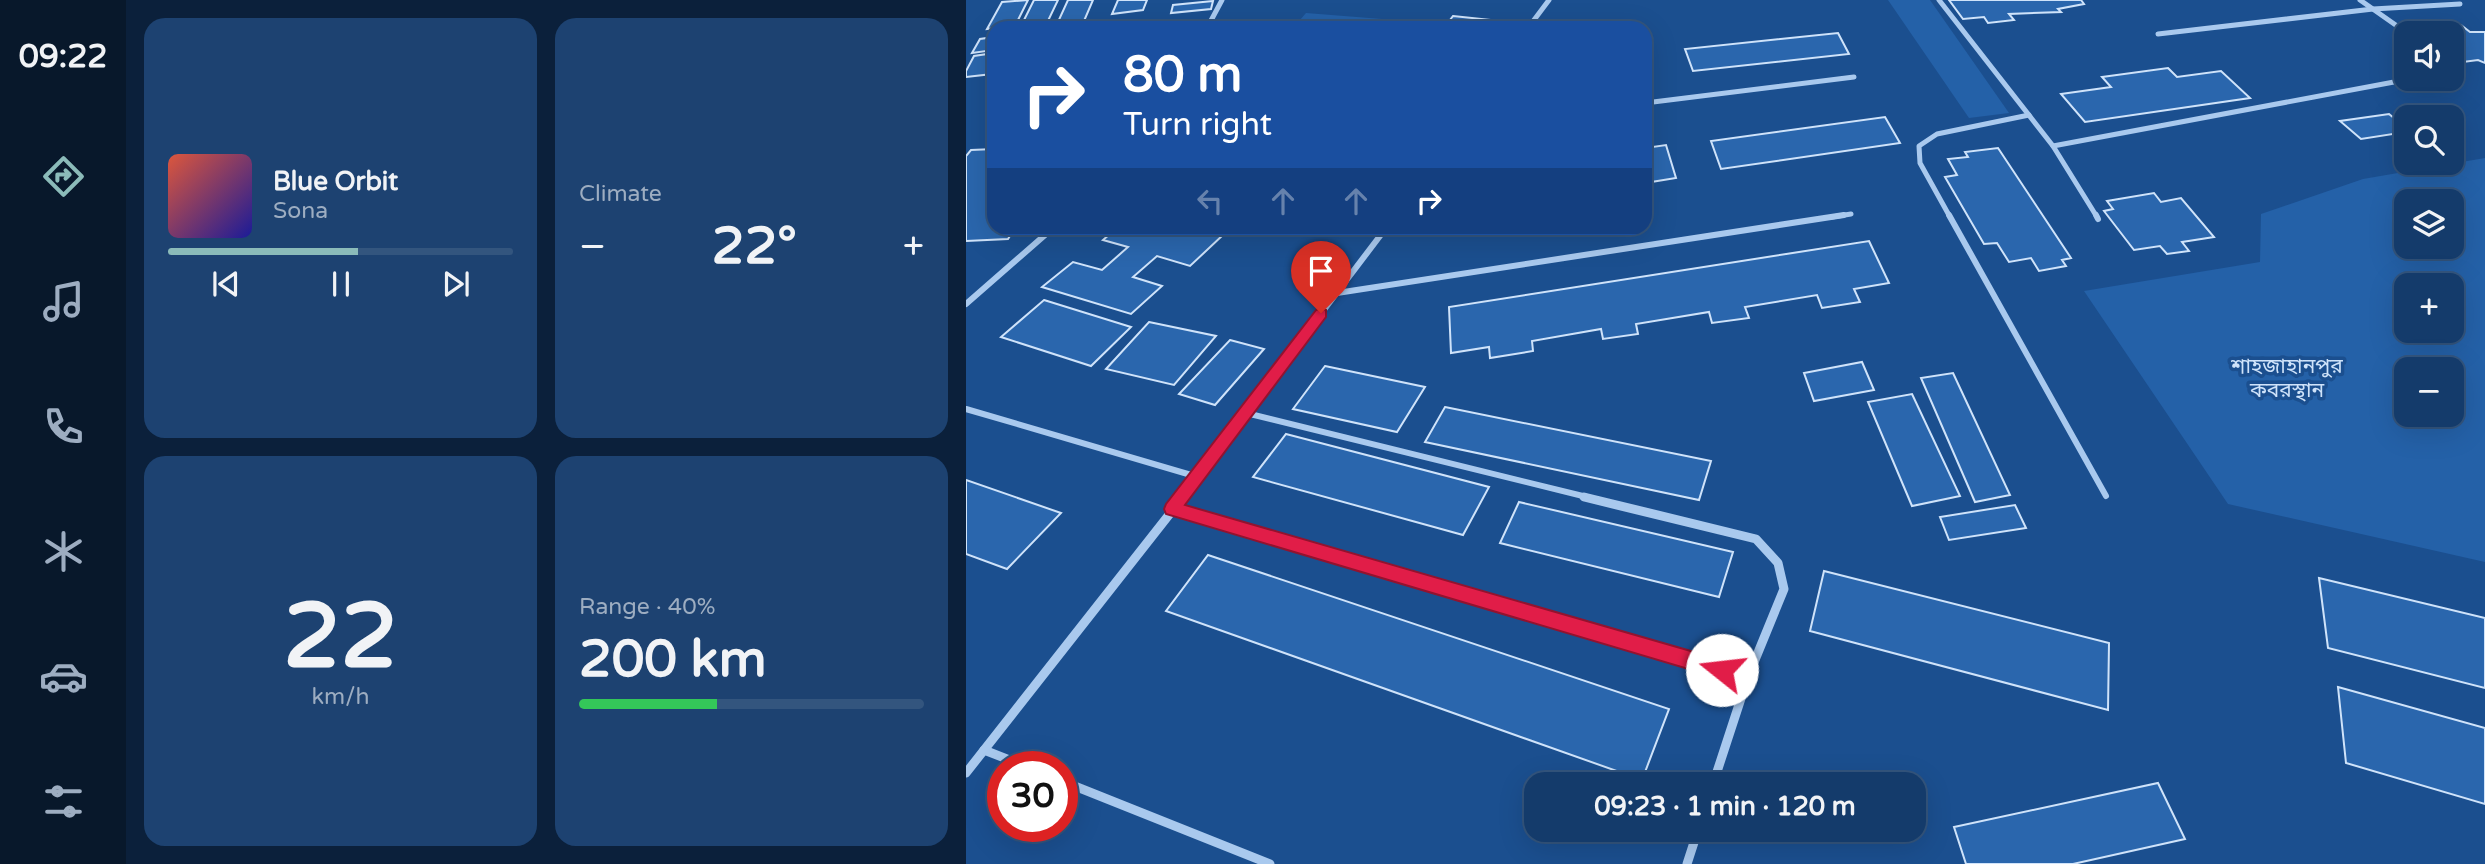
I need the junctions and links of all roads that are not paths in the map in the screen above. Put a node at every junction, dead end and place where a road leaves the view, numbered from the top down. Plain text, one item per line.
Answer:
1 (1222, 0) edge
2 (1549, 0) edge
3 (1939, 0) edge
4 (2360, 0) edge
5 (2460, 4) dead end
6 (2373, 9) junction
7 (1211, 21) edge
8 (1533, 21) edge
9 (2394, 24) edge
10 (2158, 34) dead end
11 (1854, 77) dead end
12 (2394, 82) edge
13 (1652, 102) edge
14 (2029, 115) junction
15 (2053, 146) junction
16 (1851, 214) dead end
17 (2098, 219) dead end
18 (1046, 235) edge
19 (1381, 235) edge
20 (1336, 293) junction
21 (966, 304) edge
22 (966, 409) edge
23 (1246, 413) junction
24 (1198, 477) junction
25 (2106, 496) dead end
26 (1172, 509) junction
27 (1748, 677) junction
28 (984, 750) junction
29 (987, 751) edge
30 (1717, 772) edge
31 (966, 773) edge
32 (1078, 787) edge
33 (1694, 842) edge
34 (1270, 864) edge
35 (1686, 864) edge

1 - 7 street
2 - 8 street
3 - 14 street
4 - 6 street
5 - 6 street
6 - 9 street
6 - 10 street
11 - 13 street
12 - 15 street
14 - 15 street
14 - 25 street
15 - 17 street
16 - 20 street
18 - 21 street
19 - 20 street
20 - 23 street
22 - 24 street
23 - 24 street
23 - 27 street
24 - 26 street
26 - 27 street
26 - 28 street
27 - 30 street
28 - 29 street
28 - 31 street
32 - 34 street
33 - 35 street

